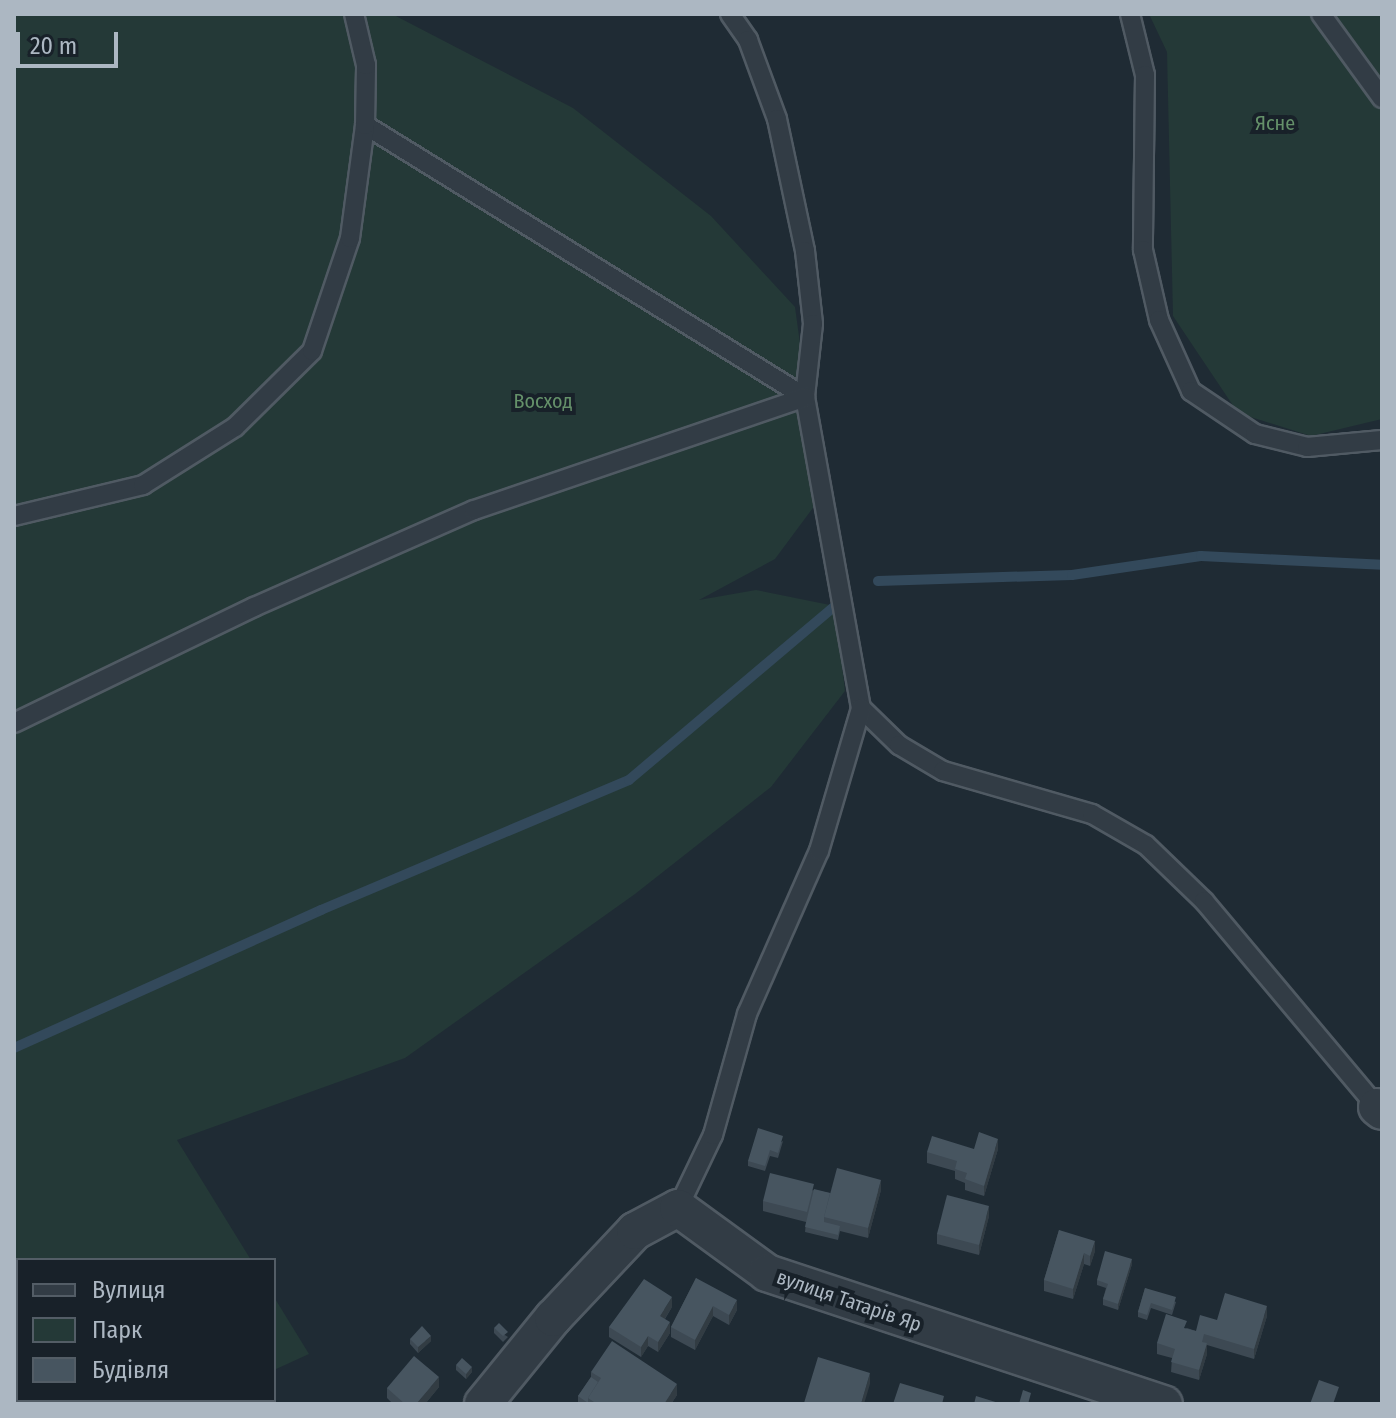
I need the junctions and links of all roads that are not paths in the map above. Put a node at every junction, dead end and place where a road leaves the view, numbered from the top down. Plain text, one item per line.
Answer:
1 (354, 14) edge
2 (730, 14) edge
3 (1130, 14) edge
4 (1321, 14) edge
5 (1382, 98) edge
6 (365, 125) junction
7 (805, 397) junction
8 (1382, 440) edge
9 (14, 516) edge
10 (861, 708) junction
11 (14, 723) edge
12 (1379, 1109) edge
13 (678, 1208) junction
14 (483, 1404) edge
15 (1164, 1404) edge

1 - 6 lane
2 - 7 lane
3 - 8 lane
4 - 5 lane
6 - 7 lane
6 - 9 lane
7 - 10 lane
7 - 11 lane
10 - 12 lane
10 - 13 lane
13 - 14 street
13 - 15 street, вулиця Татарів Яр

